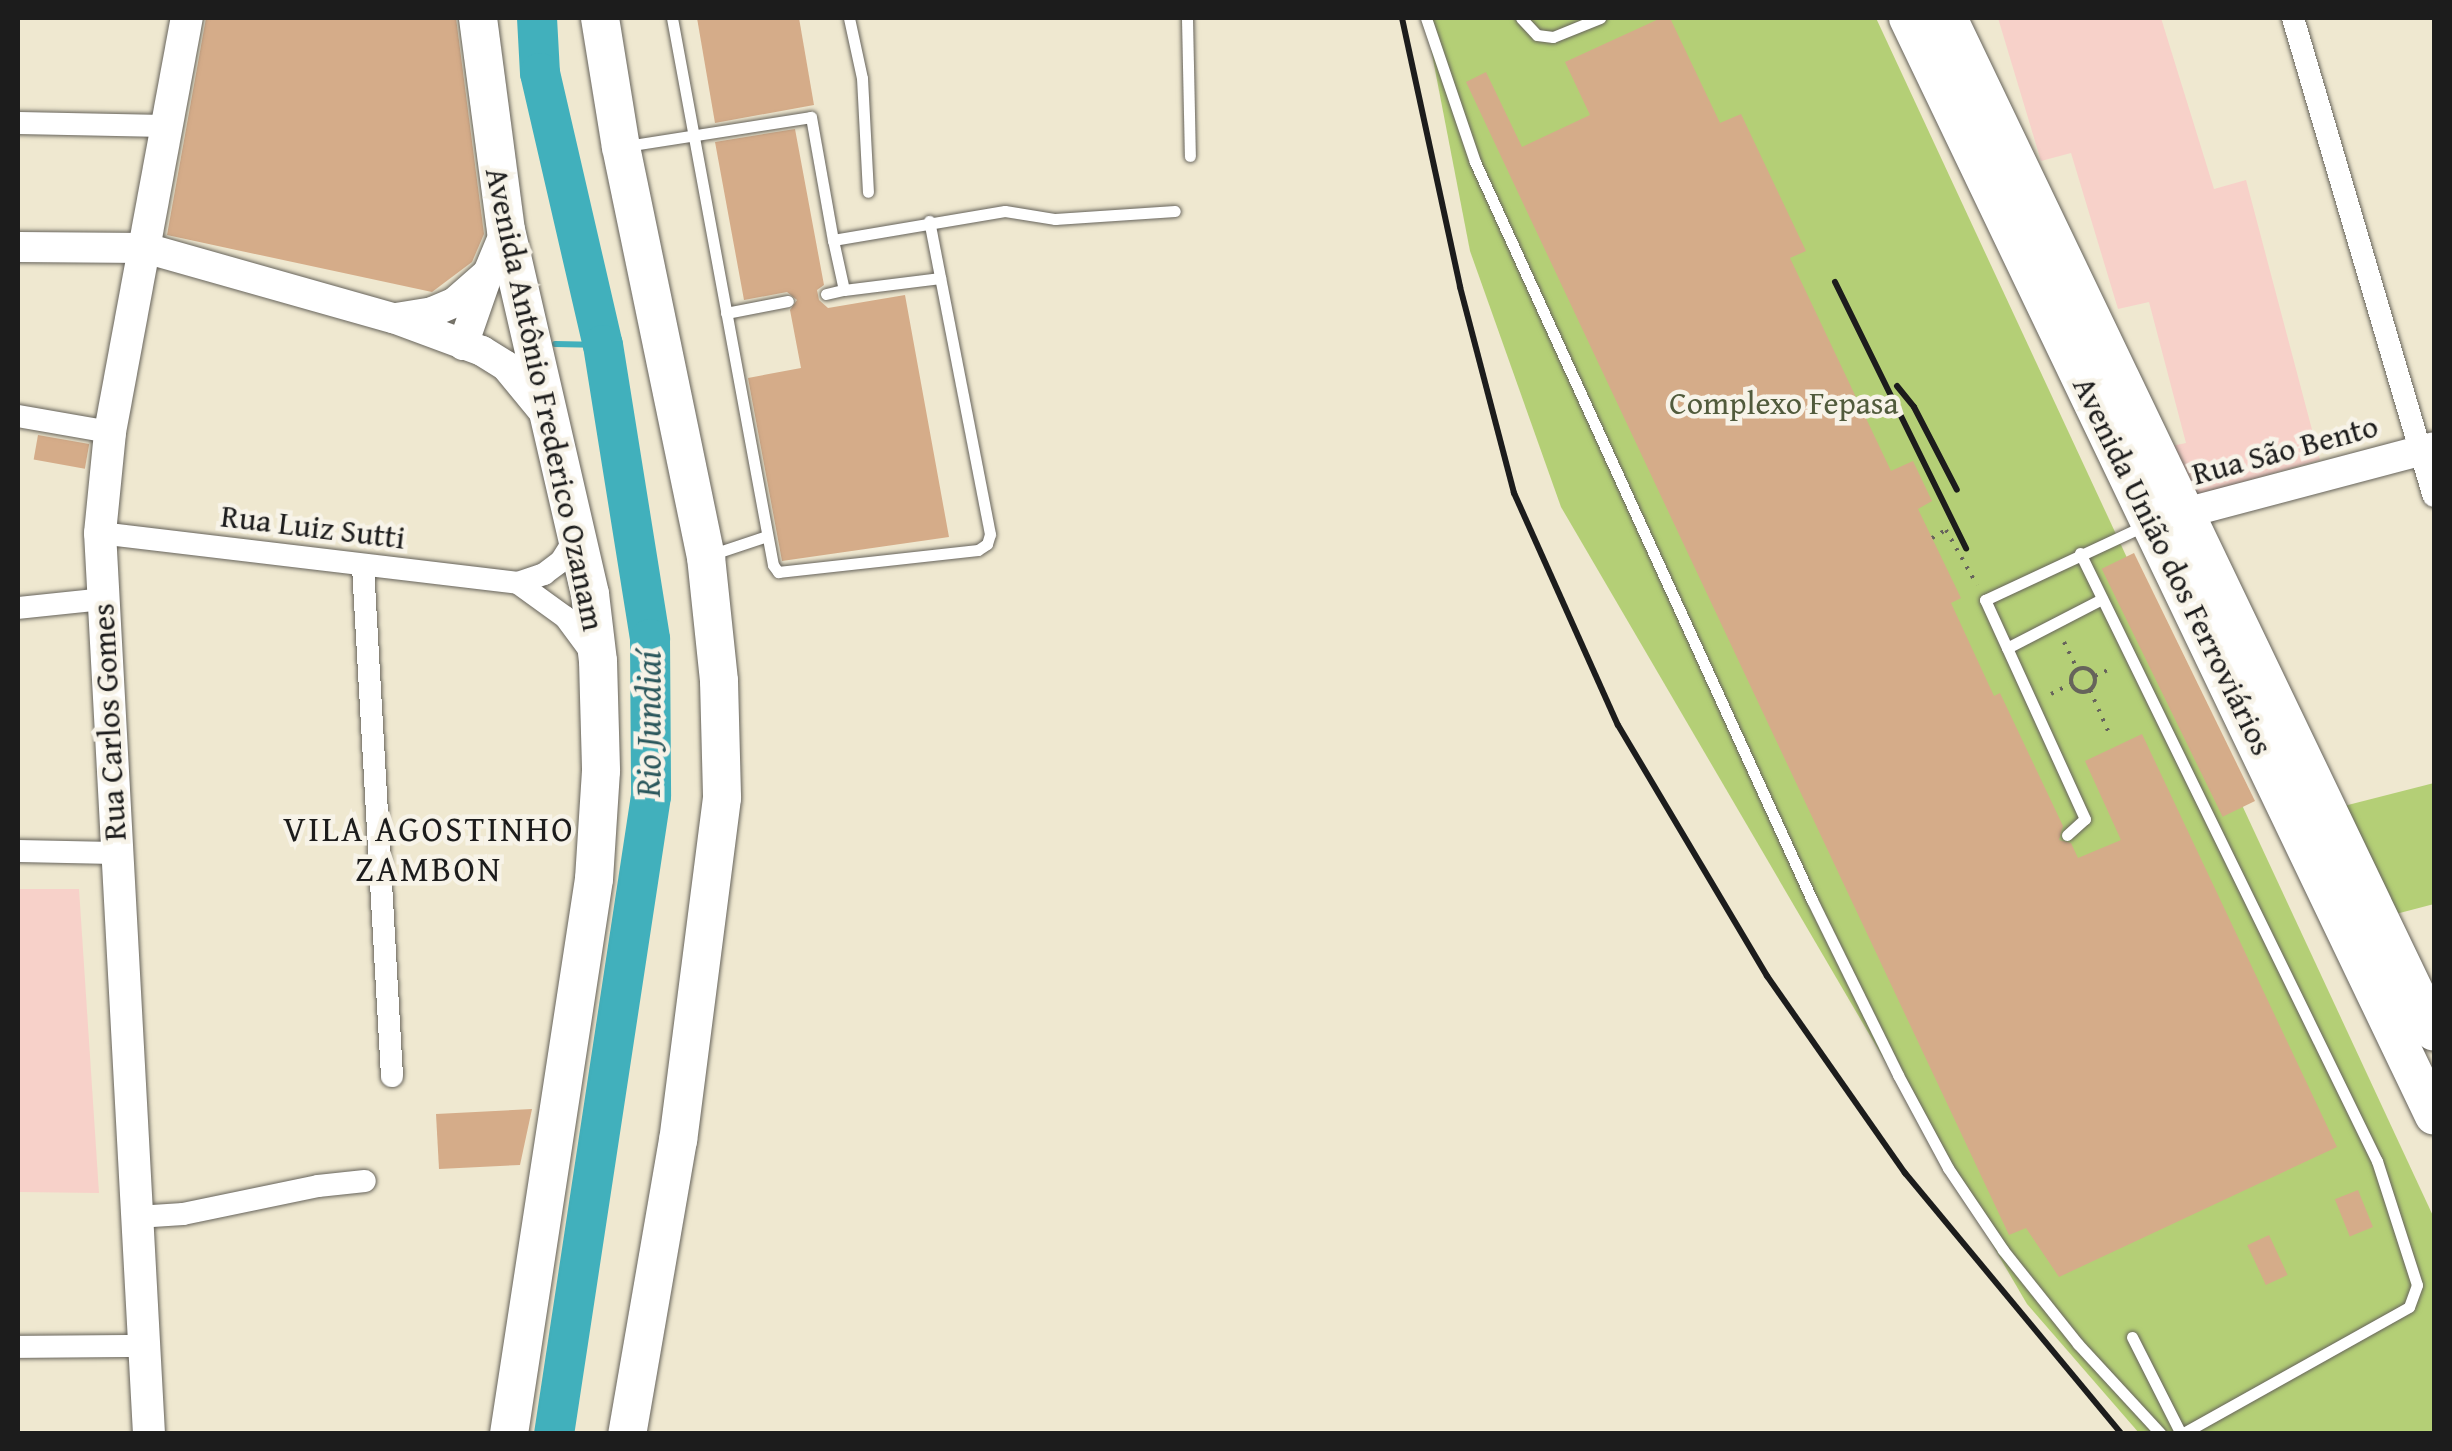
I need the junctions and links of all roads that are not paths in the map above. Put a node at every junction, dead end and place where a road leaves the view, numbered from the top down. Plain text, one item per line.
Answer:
1 (187, 18) edge
2 (478, 18) edge
3 (600, 18) edge
4 (672, 18) edge
5 (849, 18) edge
6 (1187, 18) edge
7 (1426, 18) edge
8 (1521, 18) edge
9 (1600, 18) edge
10 (1908, 18) edge
11 (1948, 18) edge
12 (2293, 18) edge
13 (18, 123) edge
14 (166, 126) junction
15 (692, 135) junction
16 (622, 147) junction
17 (1190, 156) dead end
18 (868, 192) dead end
19 (1175, 211) dead end
20 (929, 221) junction
21 (506, 230) junction
22 (833, 240) junction
23 (18, 248) edge
24 (145, 248) junction
25 (488, 273) junction
26 (940, 278) junction
27 (844, 290) junction
28 (826, 294) dead end
29 (788, 301) dead end
30 (726, 313) junction
31 (393, 318) junction
32 (463, 345) junction
33 (18, 416) edge
34 (550, 420) junction
35 (110, 432) junction
36 (2427, 449) edge
37 (2434, 496) edge
38 (2168, 517) junction
39 (100, 533) junction
40 (577, 535) junction
41 (767, 536) junction
42 (2080, 553) junction
43 (706, 557) junction
44 (363, 567) junction
45 (518, 583) junction
46 (104, 599) junction
47 (2102, 599) junction
48 (18, 608) edge
49 (2006, 648) junction
50 (598, 661) junction
51 (2067, 835) dead end
52 (18, 851) edge
53 (116, 852) junction
54 (2434, 1032) edge
55 (392, 1076) dead end
56 (2434, 1116) edge
57 (366, 1182) dead end
58 (137, 1217) junction
59 (2132, 1336) dead end
60 (144, 1346) junction
61 (18, 1347) edge
62 (148, 1434) edge
63 (508, 1434) edge
64 (627, 1434) edge
65 (2161, 1434) edge
66 (2182, 1434) edge

1 - 14 main road, Rua Carlos Gomes
2 - 21 main road, Avenida Antônio Frederico Ozanam
3 - 16 main road
4 - 15 lane
5 - 18 lane
6 - 17 lane
7 - 65 lane
8 - 9 lane
10 - 38 main road, Avenida União dos Ferroviários
11 - 38 main road, Avenida União dos Ferroviários
12 - 36 street
13 - 14 street
14 - 24 main road, Rua Carlos Gomes
15 - 16 lane
15 - 22 lane
15 - 30 lane
16 - 43 main road
19 - 20 lane
20 - 22 lane
20 - 26 lane
21 - 25 street
21 - 34 main road, Avenida Antônio Frederico Ozanam
22 - 27 lane
23 - 24 street
24 - 31 street
24 - 35 main road, Rua Carlos Gomes
25 - 31 street
25 - 32 street
26 - 27 lane
26 - 41 lane
27 - 28 lane
29 - 30 lane
30 - 41 lane
31 - 32 street
32 - 34 street
33 - 35 street
34 - 40 main road, Avenida Antônio Frederico Ozanam
35 - 39 main road, Rua Carlos Gomes
36 - 37 street
36 - 38 street, Rua São Bento
38 - 42 lane
38 - 54 main road, Avenida União dos Ferroviários
38 - 56 main road, Avenida União dos Ferroviários
39 - 44 street, Rua Luiz Sutti
39 - 46 main road, Rua Carlos Gomes
40 - 45 street
40 - 50 main road, Avenida Antônio Frederico Ozanam
41 - 43 lane
42 - 47 lane
42 - 49 lane
43 - 64 main road
44 - 45 street, Rua Luiz Sutti
44 - 55 street
45 - 50 street, Rua Luiz Sutti
46 - 48 street
46 - 53 main road, Rua Carlos Gomes
47 - 49 lane
47 - 66 lane
49 - 51 lane
50 - 63 main road, Avenida Antônio Frederico Ozanam
52 - 53 street
53 - 58 main road, Rua Carlos Gomes
57 - 58 street
58 - 60 main road, Rua Carlos Gomes
59 - 66 lane
60 - 61 street
60 - 62 main road, Rua Carlos Gomes

